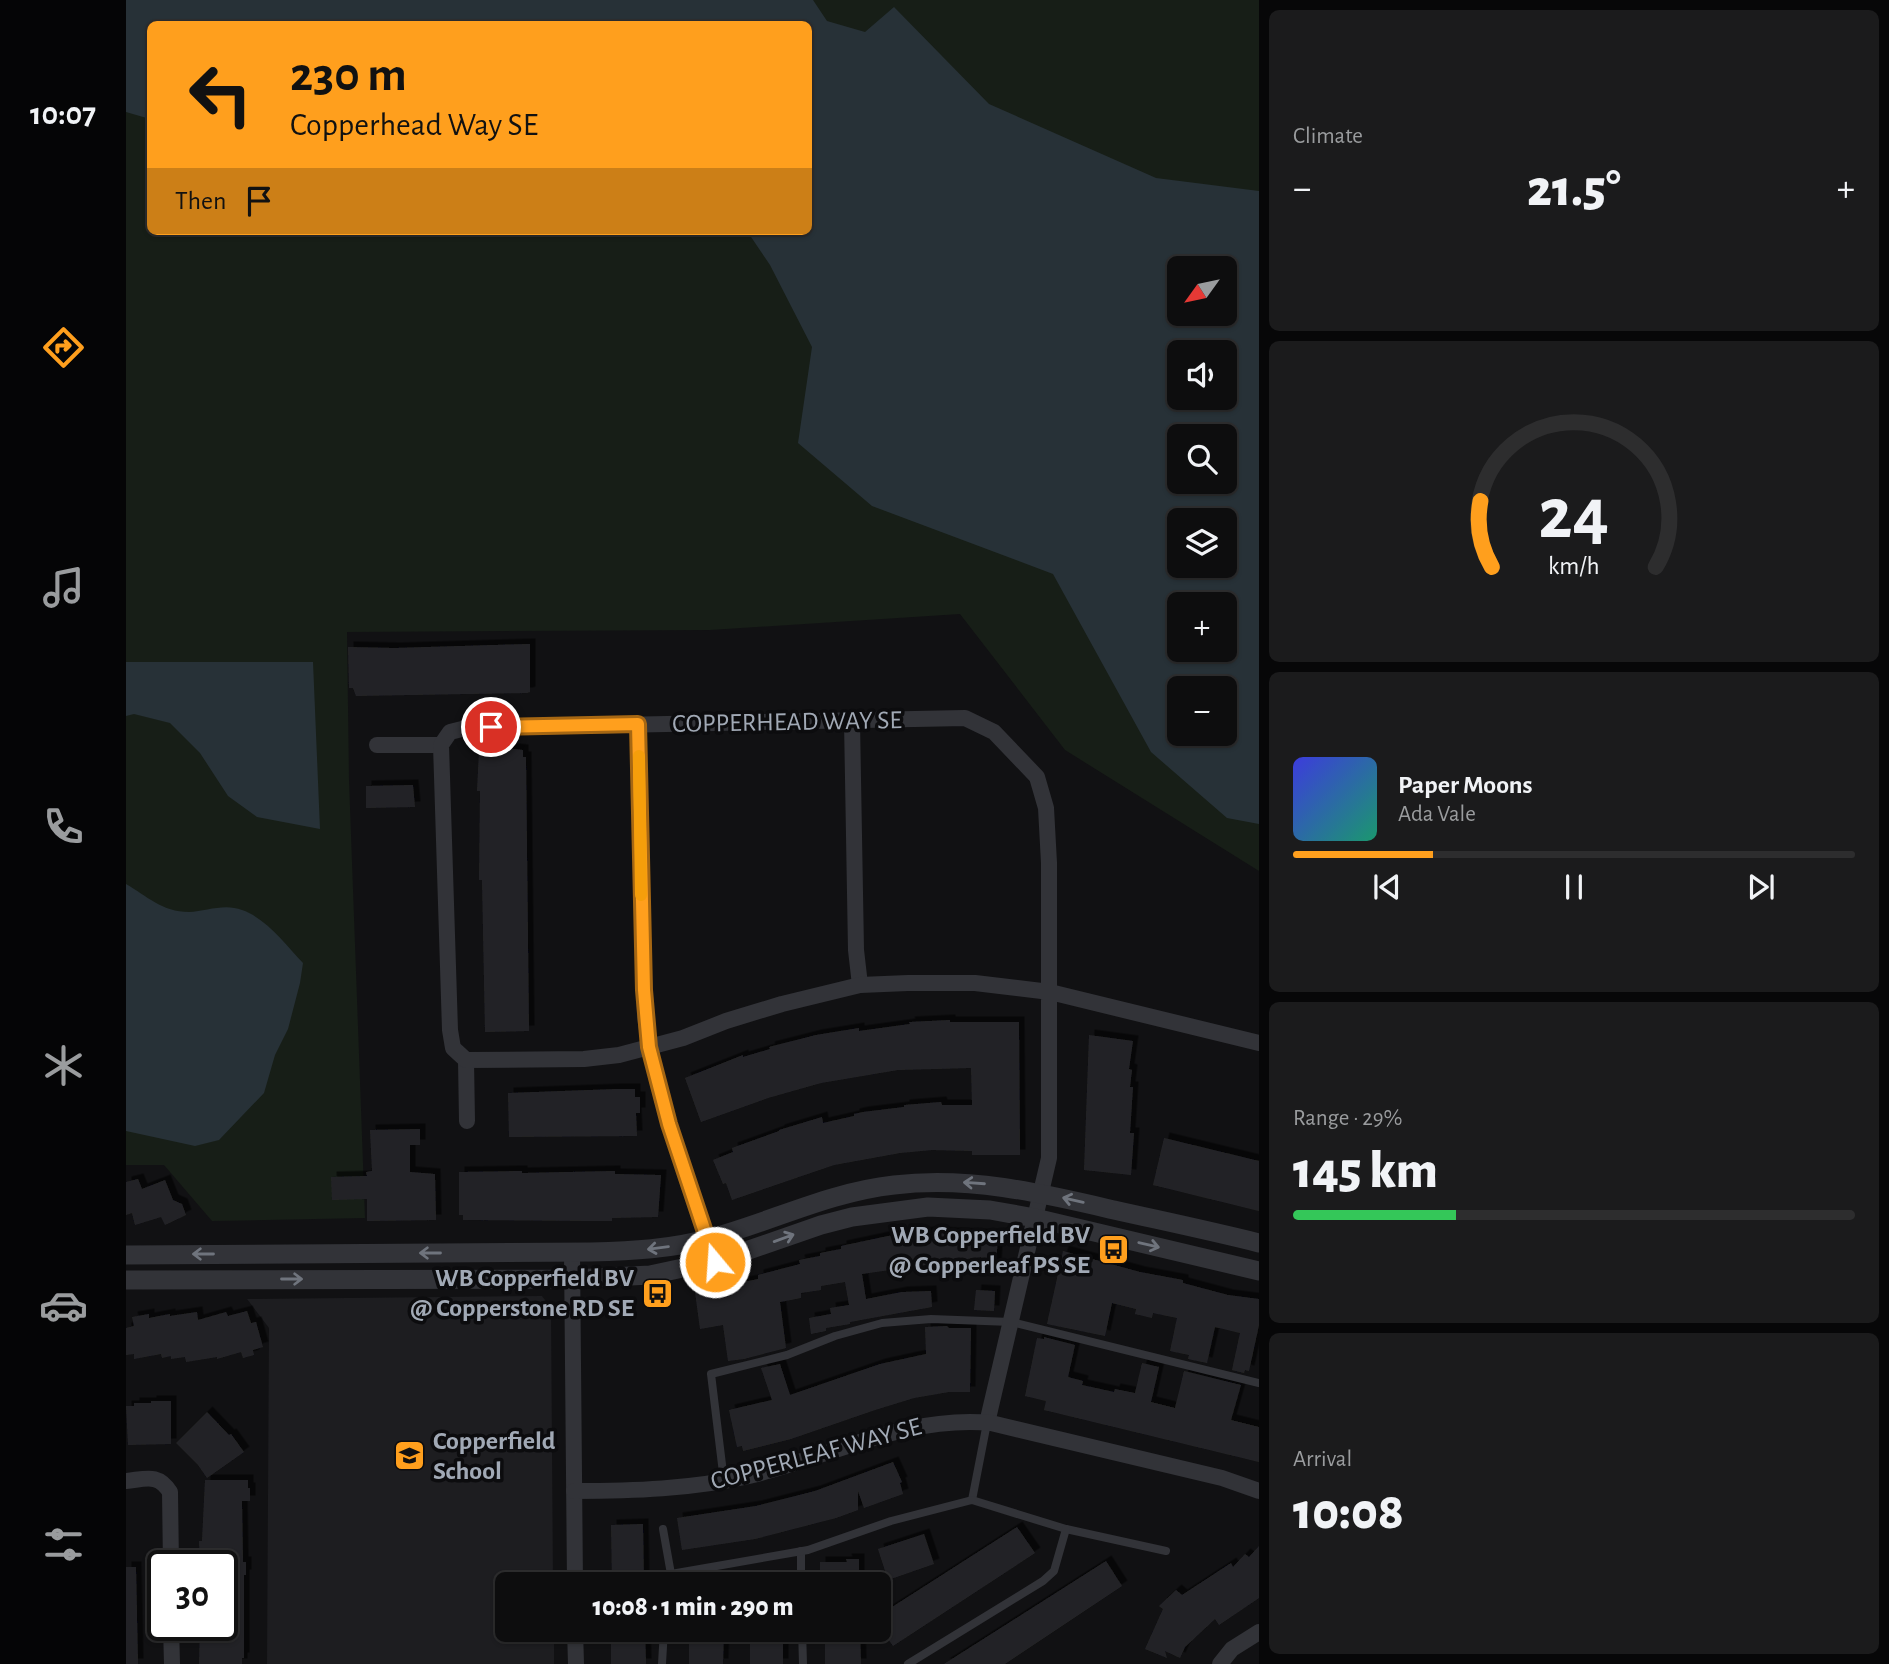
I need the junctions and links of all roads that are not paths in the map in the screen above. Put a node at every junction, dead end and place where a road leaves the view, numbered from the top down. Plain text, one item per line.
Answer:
1 (852, 720) junction
2 (638, 724) junction
3 (377, 745) dead end
4 (441, 745) junction
5 (860, 985) junction
6 (1050, 992) junction
7 (1259, 1043) edge
8 (649, 1047) junction
9 (466, 1060) junction
10 (467, 1121) dead end
11 (1041, 1193) junction
12 (1035, 1218) junction
13 (708, 1239) junction
14 (1259, 1243) edge
15 (572, 1252) junction
16 (126, 1255) edge
17 (715, 1262) junction
18 (1259, 1271) edge
19 (573, 1279) junction
20 (126, 1280) edge
21 (1011, 1322) junction
22 (1259, 1382) edge
23 (987, 1423) junction
24 (126, 1481) edge
25 (724, 1481) junction
26 (574, 1491) junction
27 (1259, 1491) edge
28 (972, 1500) junction
29 (663, 1529) dead end
30 (1066, 1529) junction
31 (171, 1550) edge
32 (801, 1551) junction
33 (1166, 1551) dead end
34 (575, 1572) edge
35 (671, 1572) edge
36 (682, 1572) edge
37 (802, 1572) edge
38 (1259, 1632) edge
39 (171, 1641) edge
40 (575, 1642) edge
41 (663, 1642) edge
42 (802, 1642) edge
43 (172, 1664) edge
44 (576, 1664) edge
45 (662, 1664) edge
46 (803, 1664) edge
47 (908, 1664) edge
48 (1220, 1664) edge

1 - 2 street, COPPERHEAD WAY SE
1 - 5 street
1 - 6 street, COPPERHEAD WAY SE
2 - 4 street, COPPERHEAD WAY SE
2 - 8 street
3 - 4 street
4 - 9 street
5 - 6 street
5 - 8 street
6 - 7 street
6 - 11 street, COPPERHEAD WAY SE
8 - 9 street
8 - 13 street
9 - 10 street
11 - 12 street, COPPERHEAD WAY SE
11 -> 13 street
14 -> 11 street
17 -> 12 street
12 -> 18 street
12 - 21 street, COPPERHEAD WAY SE
13 -> 15 street
13 - 17 street
15 -> 16 street
15 - 19 street
17 - 19 street
20 -> 19 street
19 - 26 street
21 - 22 lane
21 - 23 street, COPPERHEAD WAY SE
21 - 25 lane
23 - 25 street, COPPERLEAF WAY SE
23 - 27 street, COPPERLEAF WAY SE
23 - 28 lane
24 - 31 street
25 - 26 street, COPPERLEAF WAY SE
26 - 34 street
28 - 30 lane
28 - 32 lane
29 - 35 lane
30 - 33 lane
30 - 47 lane
32 - 36 lane
32 - 37 lane
38 - 48 street
39 - 43 street
40 - 44 street
41 - 45 lane
42 - 46 lane

